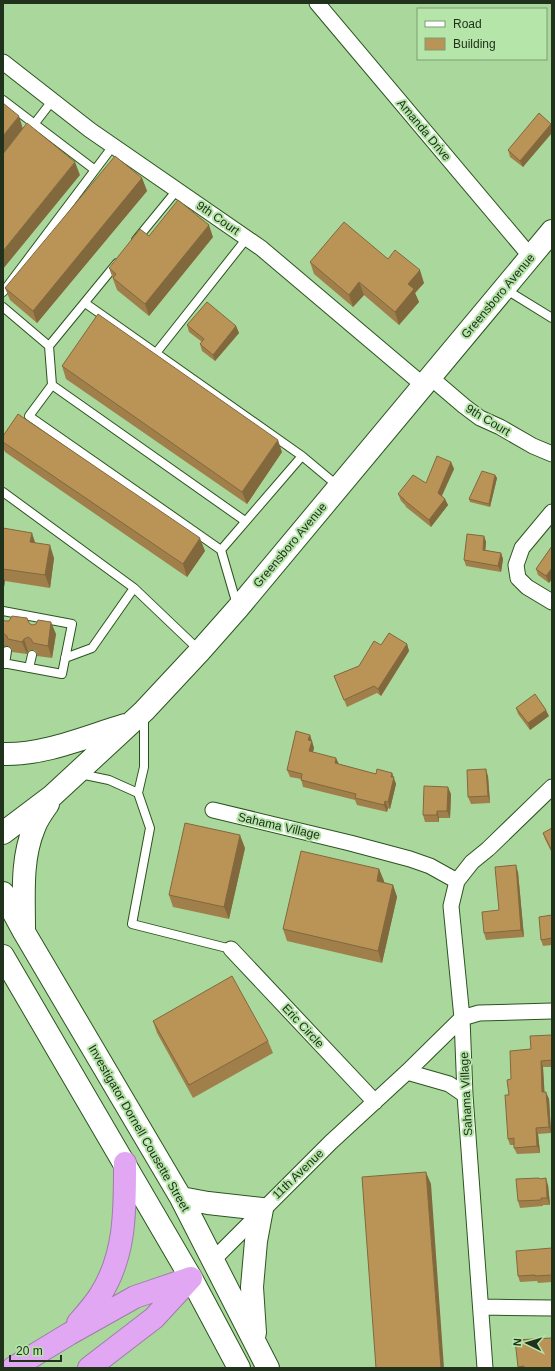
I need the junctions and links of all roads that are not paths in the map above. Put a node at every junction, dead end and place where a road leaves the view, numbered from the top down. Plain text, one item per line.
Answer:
1 (317, 3) edge
2 (5, 68) edge
3 (3, 100) edge
4 (52, 101) junction
5 (35, 124) junction
6 (26, 135) edge
7 (113, 146) junction
8 (95, 170) junction
9 (177, 190) junction
10 (552, 231) edge
11 (247, 238) junction
12 (531, 257) junction
13 (504, 289) junction
14 (3, 292) edge
15 (85, 303) junction
16 (3, 307) edge
17 (552, 318) edge
18 (49, 346) junction
19 (156, 353) junction
20 (427, 381) junction
21 (52, 385) junction
22 (552, 454) edge
23 (302, 456) junction
24 (339, 486) junction
25 (3, 492) edge
26 (3, 499) edge
27 (15, 500) junction
28 (552, 512) edge
29 (245, 522) junction
30 (221, 550) junction
31 (134, 588) junction
32 (552, 602) edge
33 (238, 608) junction
34 (3, 611) edge
35 (7, 651) edge
36 (200, 651) junction
37 (32, 655) edge
38 (65, 658) junction
39 (4, 663) edge
40 (29, 668) junction
41 (137, 717) junction
42 (3, 754) edge
43 (78, 773) junction
44 (552, 787) edge
45 (138, 793) junction
46 (52, 796) junction
47 (213, 810) dead end
48 (3, 833) edge
49 (457, 881) junction
50 (3, 892) edge
51 (24, 932) junction
52 (231, 950) joint
53 (5, 964) edge
54 (552, 1011) edge
55 (462, 1018) junction
56 (407, 1072) junction
57 (465, 1096) junction
58 (375, 1102) junction
59 (125, 1163) junction
60 (181, 1198) junction
61 (262, 1209) junction
62 (213, 1260) junction
63 (191, 1278) junction
64 (481, 1307) junction
65 (552, 1308) edge
66 (69, 1334) junction
67 (256, 1342) junction
68 (13, 1368) edge
69 (89, 1368) edge
70 (239, 1368) edge
71 (268, 1368) edge
72 (485, 1368) edge

1 - 12 street, Amanda Drive
2 - 4 street, 9th Court
3 - 5 lane
4 - 5 lane
4 - 7 street, 9th Court
5 - 6 lane
5 - 8 lane
7 - 8 lane
7 - 9 street, 9th Court
8 - 14 lane
9 - 11 street, 9th Court
9 - 15 lane
10 - 12 main road, Greensboro Avenue
11 - 19 lane
11 - 20 street, 9th Court
12 - 13 main road, Greensboro Avenue
13 - 17 lane
13 - 20 main road, Greensboro Avenue
15 - 18 lane
15 - 19 lane
16 - 18 lane
18 - 21 lane
19 - 23 lane
20 - 22 street, 9th Court
20 - 24 main road, Greensboro Avenue
21 - 29 lane
21 - 30 lane
23 - 24 lane
23 - 29 lane
24 - 33 main road, Greensboro Avenue
25 - 27 lane
26 - 27 lane
27 - 31 lane
28 - 32 street
29 - 30 lane
30 - 33 lane
31 - 36 lane
31 - 38 lane
33 - 36 main road, Greensboro Avenue
34 - 38 lane
35 - 39 lane
36 - 41 main road, Greensboro Avenue
37 - 40 lane
38 - 40 lane
39 - 40 lane
41 - 42 main road
41 - 43 main road, Greensboro Avenue
41 - 45 lane
43 - 45 lane
43 - 46 main road, Greensboro Avenue
44 - 49 street, Sahama Village
45 - 52 lane
46 - 48 main road, Greensboro Avenue
46 - 51 main road
47 - 49 street, Sahama Village
49 - 55 street, Sahama Village
50 - 51 main road, Investigator Dornell Cousette Street
51 - 60 main road, Investigator Dornell Cousette Street
52 - 58 street, Eric Circle
53 - 59 main road
54 - 55 street
55 - 56 street, 11th Avenue
55 - 57 street, Sahama Village
56 - 57 street
56 - 58 street, 11th Avenue
57 - 64 street, Sahama Village
58 - 61 street, 11th Avenue
59 - 63 main road
59 - 66 highway
60 - 61 main road
60 - 62 main road, Investigator Dornell Cousette Street
61 - 62 street, 11th Avenue
61 - 67 main road
62 - 63 main road, 11th Avenue
62 - 67 main road, Investigator Dornell Cousette Street
63 - 66 highway
63 - 69 highway
63 - 70 main road
64 - 65 street
64 - 72 street, Sahama Village
66 - 68 highway
67 - 71 main road, Investigator Dornell Cousette Street

